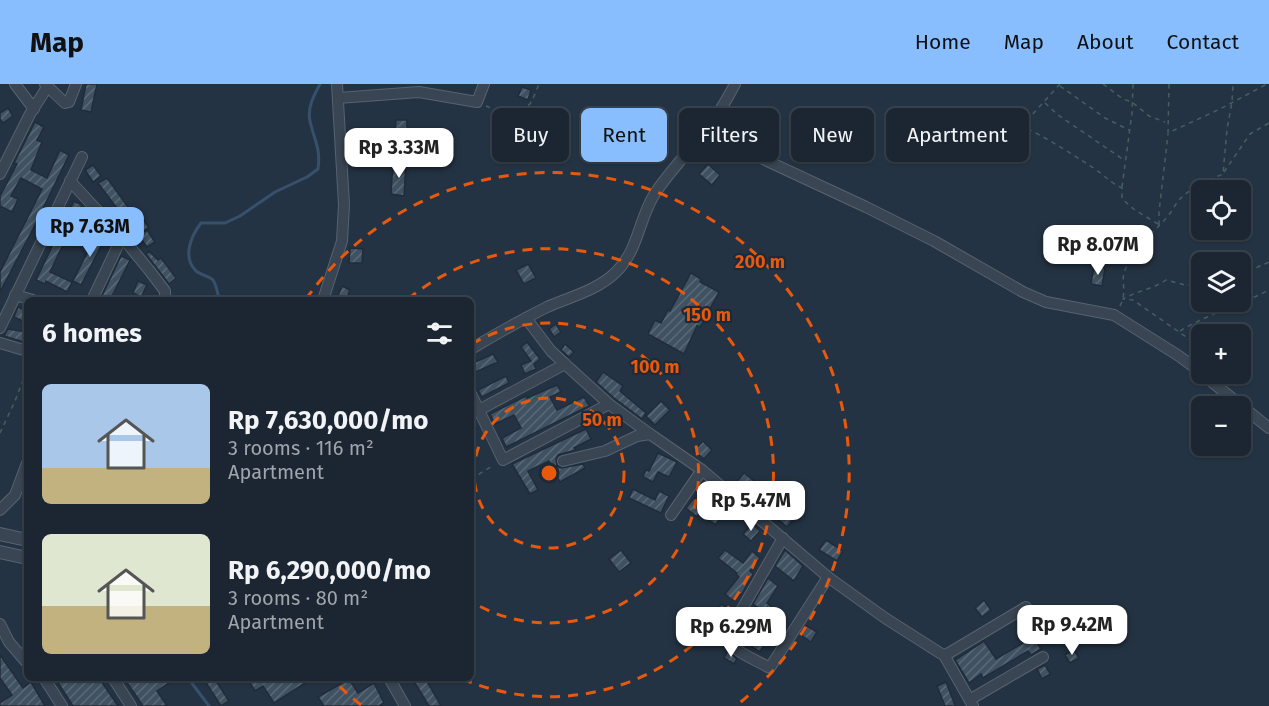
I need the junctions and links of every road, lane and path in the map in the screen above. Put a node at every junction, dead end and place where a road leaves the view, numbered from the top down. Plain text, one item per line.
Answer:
1 (15, 84) edge
2 (76, 84) edge
3 (484, 84) edge
4 (539, 84) edge
5 (735, 84) edge
6 (1103, 84) edge
7 (1133, 84) edge
8 (1169, 84) edge
9 (1233, 84) edge
10 (1267, 84) edge
11 (46, 85) edge
12 (337, 85) edge
13 (1060, 85) edge
14 (421, 88) edge
15 (338, 98) junction
16 (477, 102) junction
17 (1132, 102) junction
18 (1232, 102) junction
19 (1044, 103) junction
20 (722, 108) edge
21 (34, 109) junction
22 (1167, 123) junction
23 (1269, 123) edge
24 (1130, 130) junction
25 (1168, 133) junction
26 (82, 157) dead end
27 (1126, 161) junction
28 (679, 162) edge
29 (769, 162) edge
30 (0, 174) edge
31 (1223, 174) junction
32 (70, 181) junction
33 (1122, 188) junction
34 (1159, 225) junction
35 (122, 237) junction
36 (1269, 262) edge
37 (1251, 270) edge
38 (1191, 285) edge
39 (1269, 290) edge
40 (15, 296) junction
41 (93, 297) edge
42 (165, 297) edge
43 (324, 297) edge
44 (24, 298) edge
45 (1123, 299) junction
46 (1114, 315) junction
47 (526, 318) junction
48 (0, 328) edge
49 (1179, 332) junction
50 (1191, 340) edge
51 (0, 343) edge
52 (474, 347) edge
53 (24, 350) edge
54 (566, 364) junction
55 (1191, 365) edge
56 (24, 378) edge
57 (1215, 384) edge
58 (474, 400) edge
59 (609, 405) junction
60 (479, 410) junction
61 (1269, 428) edge
62 (0, 433) edge
63 (650, 434) junction
64 (503, 460) junction
65 (563, 461) dead end
66 (702, 470) junction
67 (24, 471) edge
68 (474, 477) edge
69 (0, 510) edge
70 (671, 515) dead end
71 (0, 534) edge
72 (783, 538) junction
73 (24, 539) edge
74 (0, 552) edge
75 (24, 557) edge
76 (828, 576) junction
77 (1026, 607) dead end
78 (0, 624) edge
79 (944, 655) junction
80 (1042, 657) dead end
81 (24, 660) edge
82 (46, 681) edge
83 (115, 681) edge
84 (391, 681) edge
85 (972, 703) edge
86 (402, 705) edge
87 (62, 706) edge
88 (131, 706) edge

1 - 21 street
2 - 11 street
3 - 16 street
4 - 16 path
5 - 20 street
6 - 17 path
7 - 17 path
8 - 22 path
9 - 18 path
10 - 18 path
11 - 21 street
12 - 15 street
13 - 19 path
13 - 24 path
14 - 15 street
14 - 16 street
15 - 43 street
17 - 22 path
17 - 24 path
18 - 25 path
18 - 31 path
19 - 27 path
19 - 33 path
21 - 30 street
22 - 25 path
23 - 31 path
24 - 27 path
25 - 34 path
26 - 32 street
27 - 33 path
28 - 47 street
29 - 46 street
31 - 34 path
32 - 35 street
32 - 40 street
33 - 34 path
34 - 45 path
35 - 41 street
35 - 42 street
36 - 37 path
38 - 45 path
39 - 49 path
40 - 44 street
40 - 48 street
45 - 46 path
45 - 49 path
46 - 55 street
47 - 52 street
47 - 54 street
49 - 50 path
51 - 53 street
54 - 59 street
54 - 60 street
56 - 62 path
57 - 61 street
58 - 60 street
59 - 63 street
59 - 64 street
60 - 64 street
63 - 65 street
63 - 66 street
64 - 68 path
66 - 70 street
66 - 72 street
67 - 69 street
71 - 73 street
72 - 76 street
72 - 76 street
74 - 75 street
76 - 79 street
77 - 79 street
78 - 81 street
79 - 85 street
80 - 85 street
82 - 87 street
83 - 88 street
84 - 86 street

